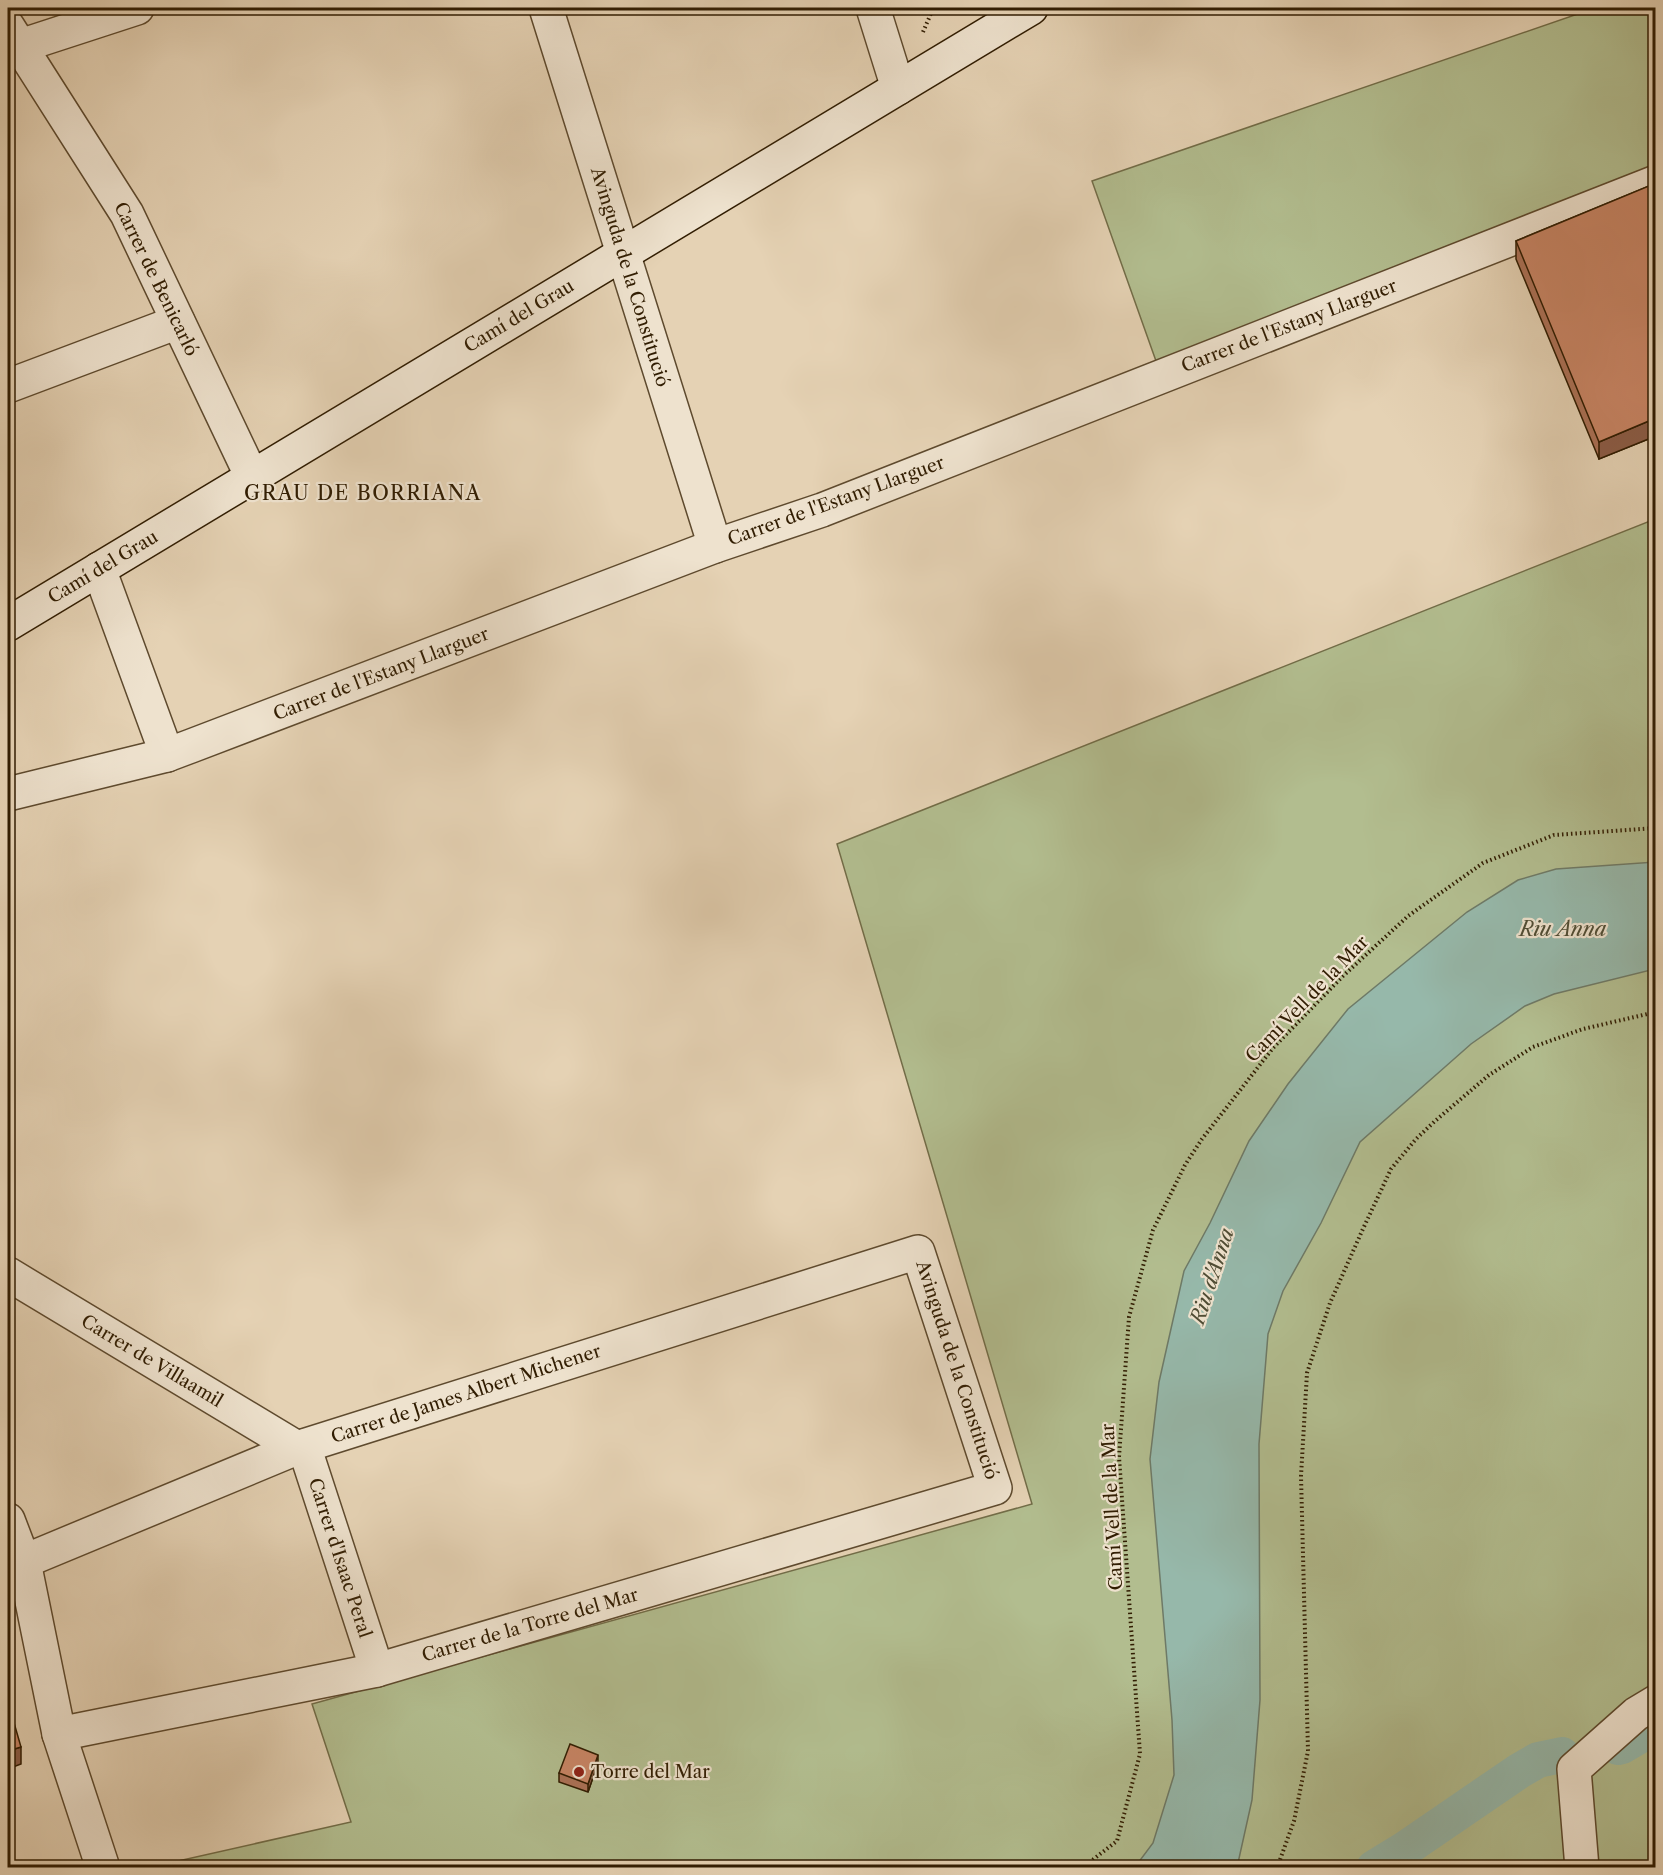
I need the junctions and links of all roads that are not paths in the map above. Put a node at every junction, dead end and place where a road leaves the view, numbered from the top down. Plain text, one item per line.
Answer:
1 (137, 8) edge
2 (546, 8) edge
3 (873, 8) edge
4 (1031, 8) edge
5 (11, 41) edge
6 (898, 88) junction
7 (1656, 182) edge
8 (622, 253) junction
9 (178, 322) junction
10 (8, 386) edge
11 (252, 477) junction
12 (715, 546) junction
13 (99, 569) junction
14 (8, 624) edge
15 (167, 755) junction
16 (8, 794) edge
17 (918, 1252) joint
18 (8, 1274) edge
19 (300, 1447) junction
20 (995, 1488) joint
21 (8, 1520) edge
22 (16, 1565) edge
23 (377, 1670) junction
24 (1656, 1702) edge
25 (59, 1734) junction
26 (103, 1868) edge
27 (1582, 1868) edge

1 - 5 street
2 - 8 street, Avinguda de la Constitució
3 - 6 street
4 - 6 street, Camí del Grau
5 - 9 street, Carrer de Benicarló
6 - 8 street, Camí del Grau
7 - 12 street, Carrer de l'Estany Llarguer
8 - 11 street, Camí del Grau
8 - 12 street, Avinguda de la Constitució
9 - 10 street
9 - 11 street, Carrer de Benicarló
11 - 13 street, Camí del Grau
12 - 15 street, Carrer de l'Estany Llarguer
13 - 14 street, Camí del Grau
13 - 15 street
15 - 16 street, Carrer de l'Estany Llarguer
17 - 19 street, Carrer de James Albert Michener
17 - 20 street, Avinguda de la Constitució
18 - 19 street, Carrer de Villaamil
19 - 22 street, Carrer de James Albert Michener
19 - 23 street, Carrer d'Isaac Peral
20 - 23 street, Carrer de la Torre del Mar
21 - 22 street
22 - 25 street
23 - 25 street, Carrer de la Torre del Mar
24 - 27 street
25 - 26 street

